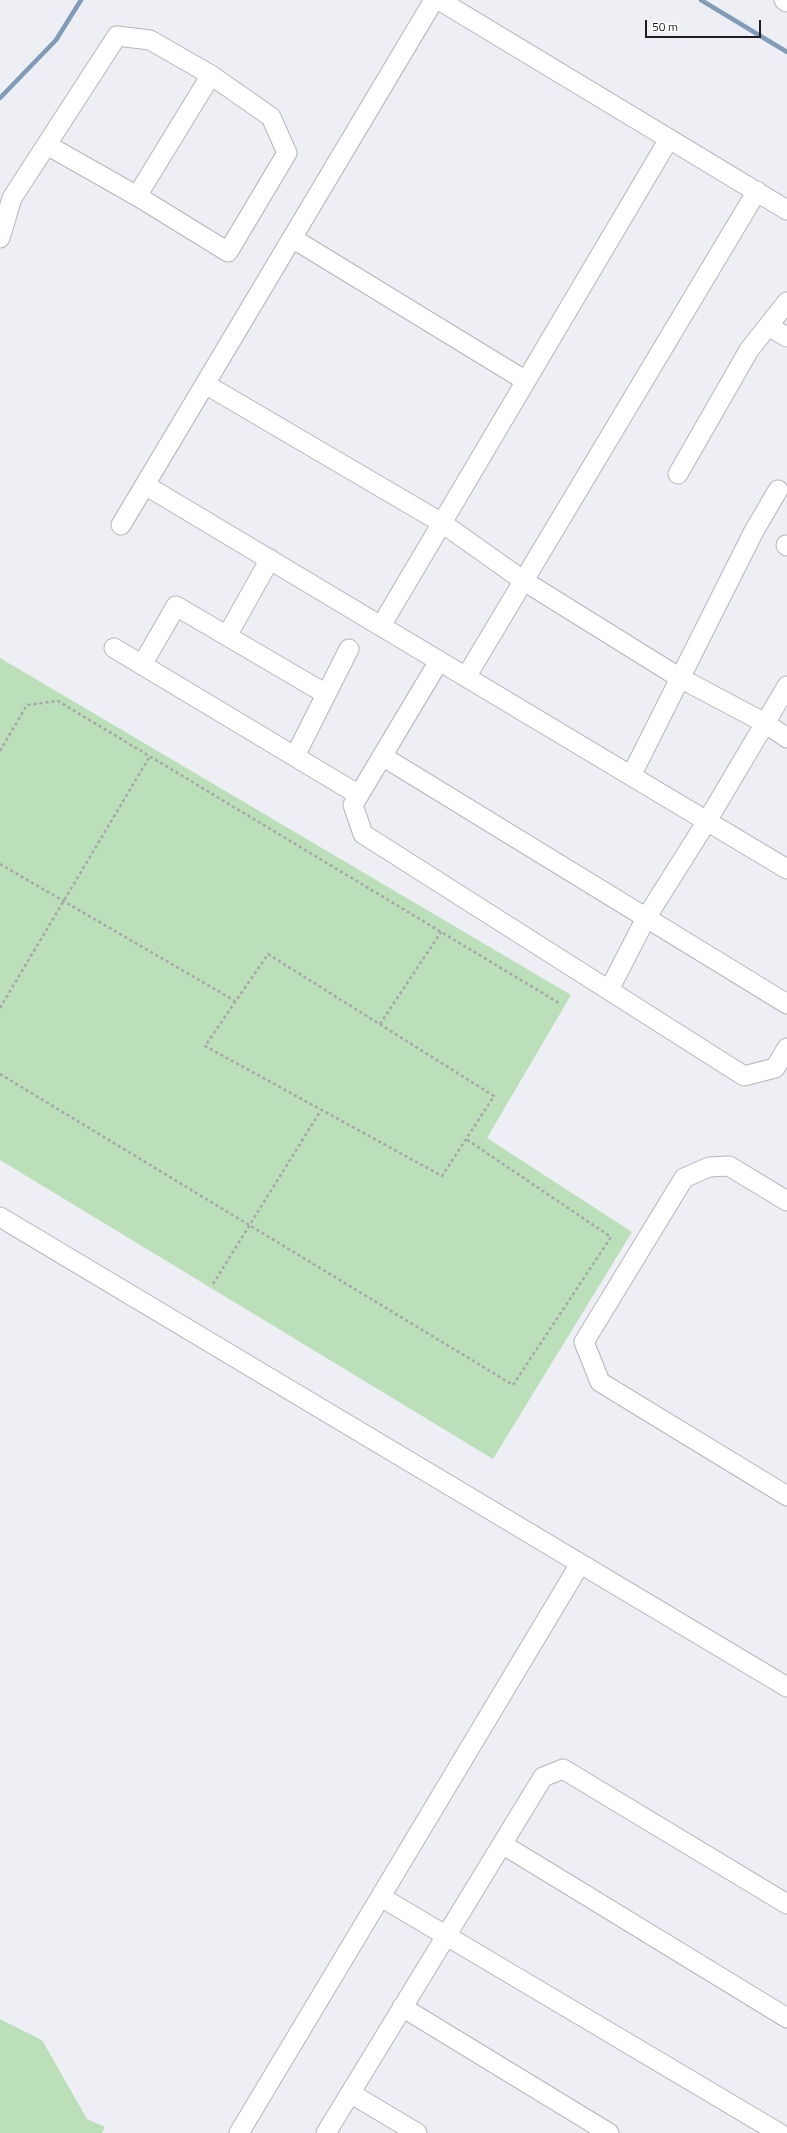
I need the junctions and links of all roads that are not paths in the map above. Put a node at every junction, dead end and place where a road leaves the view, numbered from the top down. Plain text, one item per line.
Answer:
1 (434, 0) edge
2 (440, 0) edge
3 (784, 0) edge
4 (787, 2) edge
5 (211, 75) junction
6 (670, 139) junction
7 (47, 145) junction
8 (757, 191) junction
9 (137, 196) junction
10 (787, 210) edge
11 (0, 238) edge
12 (292, 238) junction
13 (787, 302) edge
14 (768, 326) junction
15 (787, 337) edge
16 (526, 381) junction
17 (205, 384) junction
18 (678, 474) dead end
19 (145, 485) junction
20 (778, 490) dead end
21 (442, 523) junction
22 (121, 525) dead end
23 (270, 559) junction
24 (524, 581) junction
25 (381, 626) junction
26 (227, 636) junction
27 (114, 648) dead end
28 (349, 649) dead end
29 (439, 661) junction
30 (142, 665) junction
31 (466, 677) junction
32 (680, 678) junction
33 (787, 686) edge
34 (326, 694) junction
35 (765, 723) junction
36 (787, 738) edge
37 (295, 756) junction
38 (382, 756) junction
39 (631, 776) junction
40 (359, 794) junction
41 (707, 821) junction
42 (786, 867) edge
43 (646, 918) junction
44 (609, 990) junction
45 (787, 1004) edge
46 (787, 1048) edge
47 (787, 1201) edge
48 (0, 1217) edge
49 (787, 1496) edge
50 (580, 1564) junction
51 (787, 1687) edge
52 (502, 1844) junction
53 (381, 1896) junction
54 (787, 1904) edge
55 (446, 1935) junction
56 (402, 2008) junction
57 (787, 2018) edge
58 (350, 2093) junction
59 (239, 2133) edge
60 (326, 2133) edge
61 (417, 2133) edge
62 (609, 2133) edge
63 (779, 2133) edge

1 - 12 street
2 - 6 street
3 - 4 street
5 - 7 street
5 - 9 street
5 - 9 street
6 - 8 street
6 - 16 street
7 - 9 street
7 - 11 street
8 - 10 street
8 - 24 street
12 - 16 street
12 - 17 street
13 - 14 street
14 - 15 street
14 - 18 street
16 - 21 street
17 - 19 street
17 - 21 street
19 - 22 street
19 - 23 street
20 - 32 street
21 - 24 street
21 - 25 street
23 - 25 street
23 - 26 street
24 - 31 street
24 - 32 street
25 - 29 street
26 - 30 street
26 - 34 street
27 - 30 street
28 - 34 street
29 - 31 street
29 - 38 street
30 - 37 street
31 - 39 street
32 - 35 street
32 - 39 street
33 - 35 street
34 - 37 street
35 - 36 street
35 - 41 street
37 - 40 street
38 - 40 street
38 - 43 street
39 - 41 street
40 - 44 street
41 - 42 street
41 - 43 street
43 - 44 street
43 - 45 street
44 - 46 street
47 - 49 street
48 - 50 street
50 - 51 street
50 - 53 street
52 - 54 street
52 - 55 street
52 - 57 street
53 - 55 street
53 - 59 street
55 - 56 street
55 - 63 street
56 - 58 street
56 - 62 street
58 - 60 street
58 - 61 street

